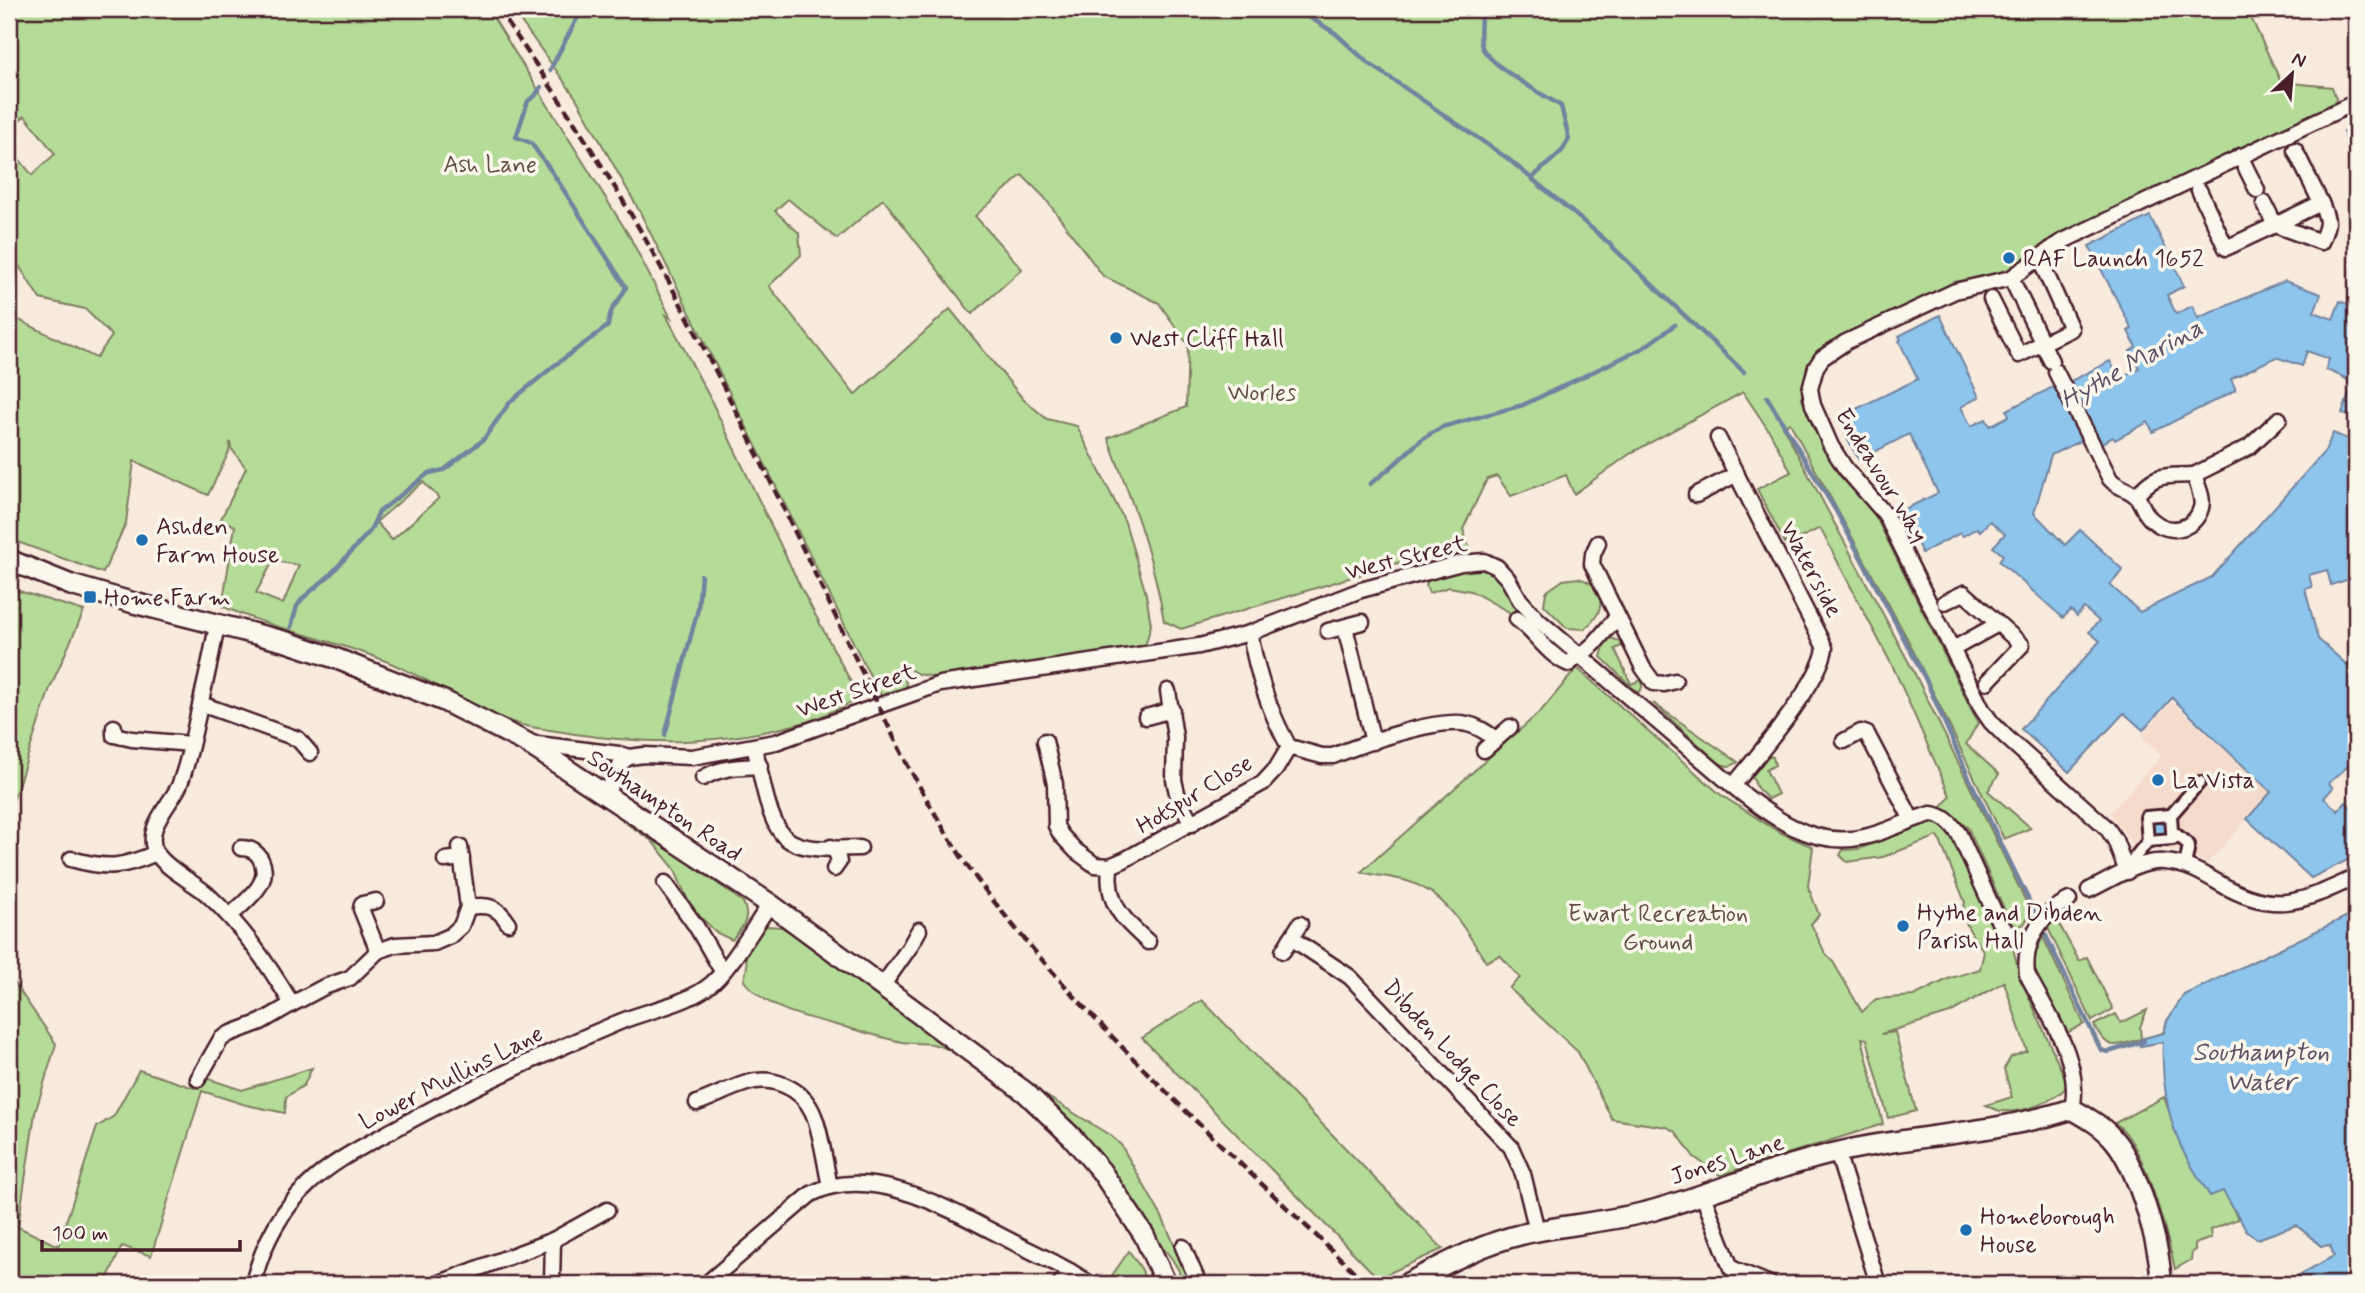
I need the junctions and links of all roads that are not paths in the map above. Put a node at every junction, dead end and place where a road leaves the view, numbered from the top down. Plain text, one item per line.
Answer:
1 (2356, 102) edge
2 (2295, 150) dead end
3 (2240, 156) junction
4 (2199, 190) dead end
5 (2320, 203) junction
6 (2275, 225) junction
7 (2045, 271) dead end
8 (2011, 278) junction
9 (1991, 299) dead end
10 (2042, 344) junction
11 (2279, 419) dead end
12 (1718, 438) dead end
13 (1737, 474) junction
14 (2194, 475) junction
15 (1696, 495) dead end
16 (2136, 496) junction
17 (1598, 543) dead end
18 (9, 560) edge
19 (1945, 602) dead end
20 (1617, 617) junction
21 (1517, 619) dead end
22 (1362, 622) dead end
23 (217, 624) junction
24 (1998, 624) junction
25 (1345, 627) junction
26 (1328, 631) dead end
27 (1250, 633) junction
28 (1953, 649) junction
29 (1579, 656) junction
30 (1675, 681) dead end
31 (1987, 682) dead end
32 (1168, 691) dead end
33 (201, 704) junction
34 (1172, 710) junction
35 (1146, 717) dead end
36 (1510, 727) dead end
37 (1496, 739) junction
38 (1045, 741) dead end
39 (1844, 741) dead end
40 (1373, 742) junction
41 (527, 743) junction
42 (191, 744) junction
43 (754, 747) junction
44 (1289, 747) junction
45 (106, 749) dead end
46 (1484, 750) dead end
47 (310, 752) dead end
48 (629, 757) junction
49 (760, 766) junction
50 (703, 778) dead end
51 (2200, 782) dead end
52 (1733, 786) junction
53 (606, 793) junction
54 (2171, 815) junction
55 (1912, 820) junction
56 (1192, 824) junction
57 (2172, 831) junction
58 (2148, 841) junction
59 (241, 848) dead end
60 (831, 848) junction
61 (860, 848) dead end
62 (156, 853) junction
63 (71, 859) dead end
64 (444, 860) dead end
65 (1110, 866) junction
66 (2185, 866) junction
67 (834, 869) dead end
68 (2126, 870) junction
69 (2356, 877) edge
70 (665, 883) dead end
71 (2089, 890) dead end
72 (2069, 900) dead end
73 (376, 901) dead end
74 (770, 904) junction
75 (468, 907) junction
76 (230, 916) junction
77 (508, 923) dead end
78 (1300, 924) dead end
79 (919, 930) dead end
80 (1291, 938) junction
81 (1148, 942) dead end
82 (2028, 945) junction
83 (379, 951) junction
84 (1283, 951) dead end
85 (722, 971) junction
86 (883, 985) junction
87 (292, 1004) junction
88 (198, 1079) dead end
89 (697, 1104) dead end
90 (2072, 1109) junction
91 (1837, 1152) junction
92 (830, 1186) junction
93 (1702, 1193) junction
94 (607, 1210) dead end
95 (1537, 1231) junction
96 (553, 1240) junction
97 (1183, 1247) dead end
98 (1070, 1271) junction
99 (465, 1279) edge
100 (440, 1283) edge
101 (253, 1284) edge
102 (552, 1284) edge
103 (706, 1284) edge
104 (1060, 1284) edge
105 (1090, 1284) edge
106 (1166, 1284) edge
107 (1199, 1284) edge
108 (1406, 1284) edge
109 (1770, 1284) edge
110 (1878, 1284) edge
111 (2161, 1284) edge

1 - 3 street, Endeavour Way
2 - 5 street
3 - 6 street
3 - 8 street, Endeavour Way
4 - 6 street
5 - 6 street
5 - 6 street
7 - 10 street
8 - 10 street
8 - 28 street, Endeavour Way
9 - 10 street
10 - 16 street
11 - 14 street
12 - 13 street, Waterside
13 - 15 street
13 - 52 street, Waterside
14 - 16 street
14 - 16 street
17 - 20 street
18 - 23 street, Southampton Road
19 - 24 street
20 - 29 street
20 - 30 street
21 - 29 street
22 - 25 street
23 - 33 street
23 - 41 street, Southampton Road
24 - 28 street
24 - 31 street
25 - 26 street
25 - 40 street
27 - 29 street, West Street
27 - 43 street, West Street
27 - 44 street
28 - 68 street, Endeavour Way
29 - 52 street, West Street
32 - 34 street
33 - 42 street
33 - 47 street
34 - 35 street
34 - 56 street
36 - 37 street
37 - 40 street
37 - 46 street
38 - 65 street
39 - 55 street
40 - 44 street
41 - 48 street, West Street
41 - 53 street, Southampton Road
42 - 45 street
42 - 62 street
43 - 48 street, West Street
43 - 49 street
44 - 56 street, Hotspur Close
48 - 53 street
49 - 50 street
49 - 60 street
51 - 54 street
52 - 55 street, West Street
53 - 74 street, Southampton Road
54 - 57 street
54 - 58 street
55 - 82 street, West Street
56 - 65 street, Hotspur Close
57 - 58 street
57 - 66 street
58 - 68 street
59 - 76 street
60 - 61 street
60 - 67 street
62 - 63 street
62 - 76 street
64 - 75 street
65 - 81 street
66 - 68 street
66 - 69 street
68 - 71 street
70 - 85 street
72 - 82 street
73 - 83 street
74 - 85 street, Lower Mullins Lane
74 - 86 street, Southampton Road
75 - 77 street
75 - 83 street
76 - 87 street
78 - 80 street
79 - 86 street
80 - 84 street
80 - 95 street, Dibden Lodge Close
82 - 90 street
83 - 87 street
85 - 101 street, Lower Mullins Lane
86 - 106 street, Southampton Road
87 - 88 street
89 - 92 street
90 - 91 street, Jones Lane
90 - 111 street
91 - 93 street, Jones Lane
91 - 110 street
92 - 98 street
92 - 103 street
93 - 95 street, Jones Lane
93 - 109 street
94 - 96 street
95 - 108 street, Jones Lane
96 - 99 street
96 - 102 street
97 - 107 street
98 - 104 street
98 - 105 street
99 - 100 street

